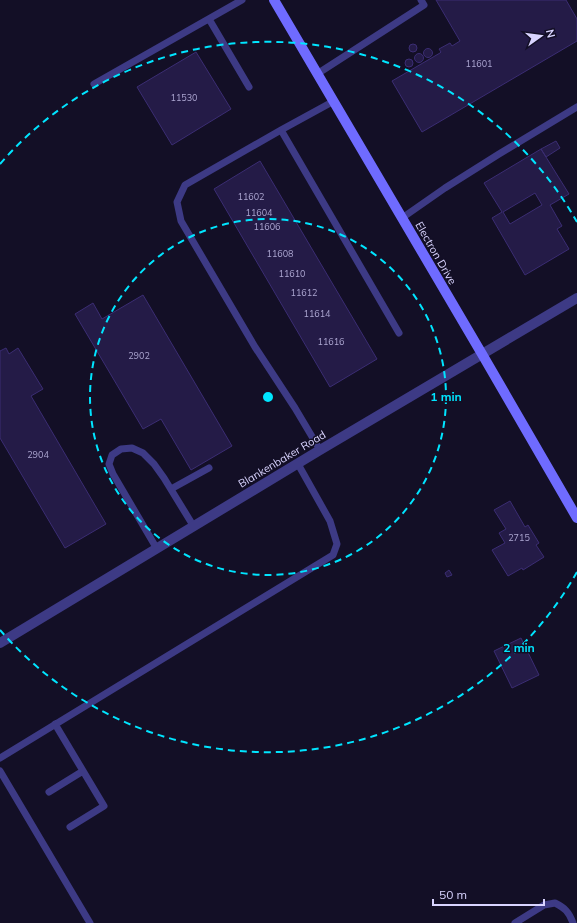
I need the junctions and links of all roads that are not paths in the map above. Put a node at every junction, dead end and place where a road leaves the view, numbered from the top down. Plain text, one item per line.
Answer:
1 (242, 0) edge
2 (274, 0) edge
3 (421, 0) edge
4 (209, 19) junction
5 (318, 74) junction
6 (94, 84) dead end
7 (248, 86) dead end
8 (334, 101) junction
9 (577, 107) edge
10 (281, 130) junction
11 (402, 218) junction
12 (577, 298) edge
13 (399, 333) dead end
14 (482, 354) junction
15 (320, 450) junction
16 (298, 464) junction
17 (209, 468) dead end
18 (171, 489) junction
19 (577, 518) edge
20 (194, 527) junction
21 (157, 549) junction
22 (0, 643) edge
23 (55, 724) junction
24 (0, 758) edge
25 (0, 771) edge
26 (83, 771) junction
27 (48, 792) dead end
28 (70, 827) dead end
29 (90, 923) edge
30 (515, 923) edge
31 (572, 923) edge

1 - 4 lane
2 - 5 street, Electron Drive
3 - 5 lane
4 - 6 lane
4 - 7 lane
5 - 8 street, Electron Drive
8 - 10 lane
8 - 11 street, Electron Drive
9 - 11 lane
10 - 13 lane
10 - 15 lane
11 - 14 street, Electron Drive
12 - 14 street, Blankenbaker Road
14 - 15 street, Blankenbaker Road
14 - 19 street, Electron Drive
15 - 16 street, Blankenbaker Road
16 - 20 street, Blankenbaker Road
16 - 23 lane
17 - 18 lane
18 - 20 lane
18 - 21 lane
20 - 21 street, Blankenbaker Road
21 - 22 street, Blankenbaker Road
23 - 24 lane
23 - 26 lane
25 - 29 lane
26 - 27 lane
26 - 28 lane
30 - 31 lane

